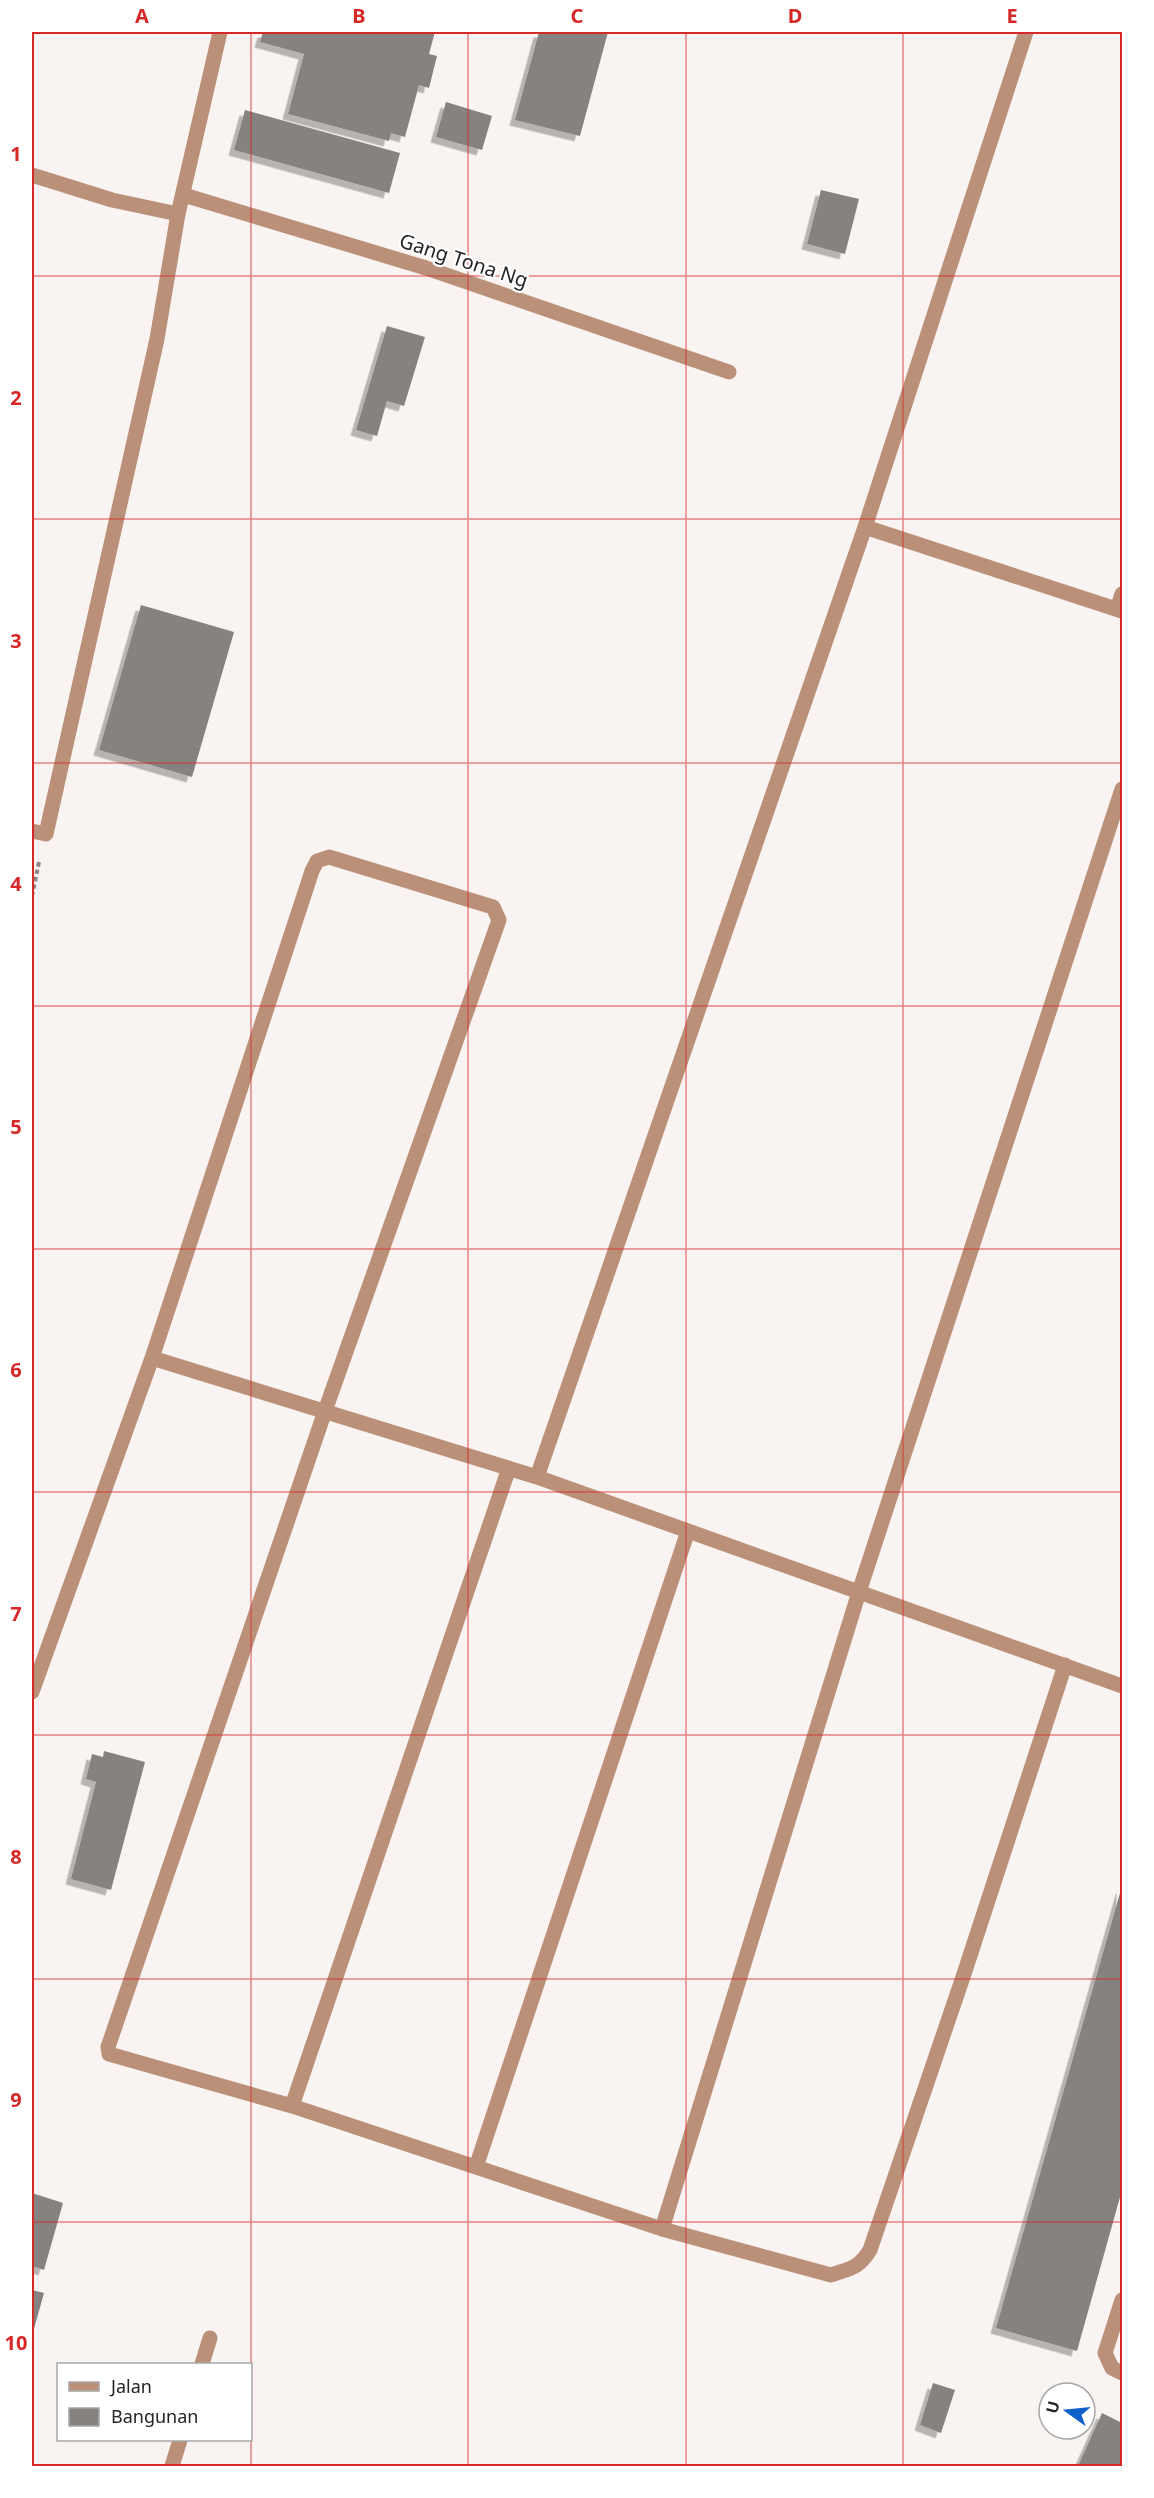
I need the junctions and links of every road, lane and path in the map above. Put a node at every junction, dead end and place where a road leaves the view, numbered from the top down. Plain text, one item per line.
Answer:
1 (220, 32) edge
2 (1026, 32) edge
3 (32, 175) edge
4 (184, 195) junction
5 (178, 214) junction
6 (729, 372) dead end
7 (865, 527) junction
8 (1122, 594) edge
9 (1120, 610) edge
10 (1122, 789) edge
11 (39, 833) edge
12 (32, 896) edge
13 (152, 1358) junction
14 (325, 1411) junction
15 (509, 1468) junction
16 (537, 1477) junction
17 (688, 1531) junction
18 (859, 1592) junction
19 (1065, 1665) junction
20 (1122, 1686) edge
21 (32, 1692) edge
22 (292, 2106) junction
23 (476, 2167) junction
24 (662, 2229) junction
25 (1122, 2300) edge
26 (210, 2338) dead end
27 (202, 2363) edge
28 (1122, 2373) edge
29 (179, 2441) edge
30 (172, 2466) edge

1 - 4 street
2 - 7 street
3 - 5 street
4 - 5 street
4 - 6 street, Gang Tona Ng
5 - 11 street
7 - 9 street
7 - 16 street
8 - 9 street
10 - 18 street
11 - 12 path
13 - 14 street
13 - 14 street
13 - 21 street
14 - 15 street
14 - 22 street
15 - 16 street
15 - 22 street
16 - 17 street
17 - 18 street
17 - 23 street
18 - 19 street
18 - 24 street
19 - 20 street
19 - 24 street
22 - 23 street
23 - 24 street
25 - 28 street
26 - 27 street
29 - 30 street

